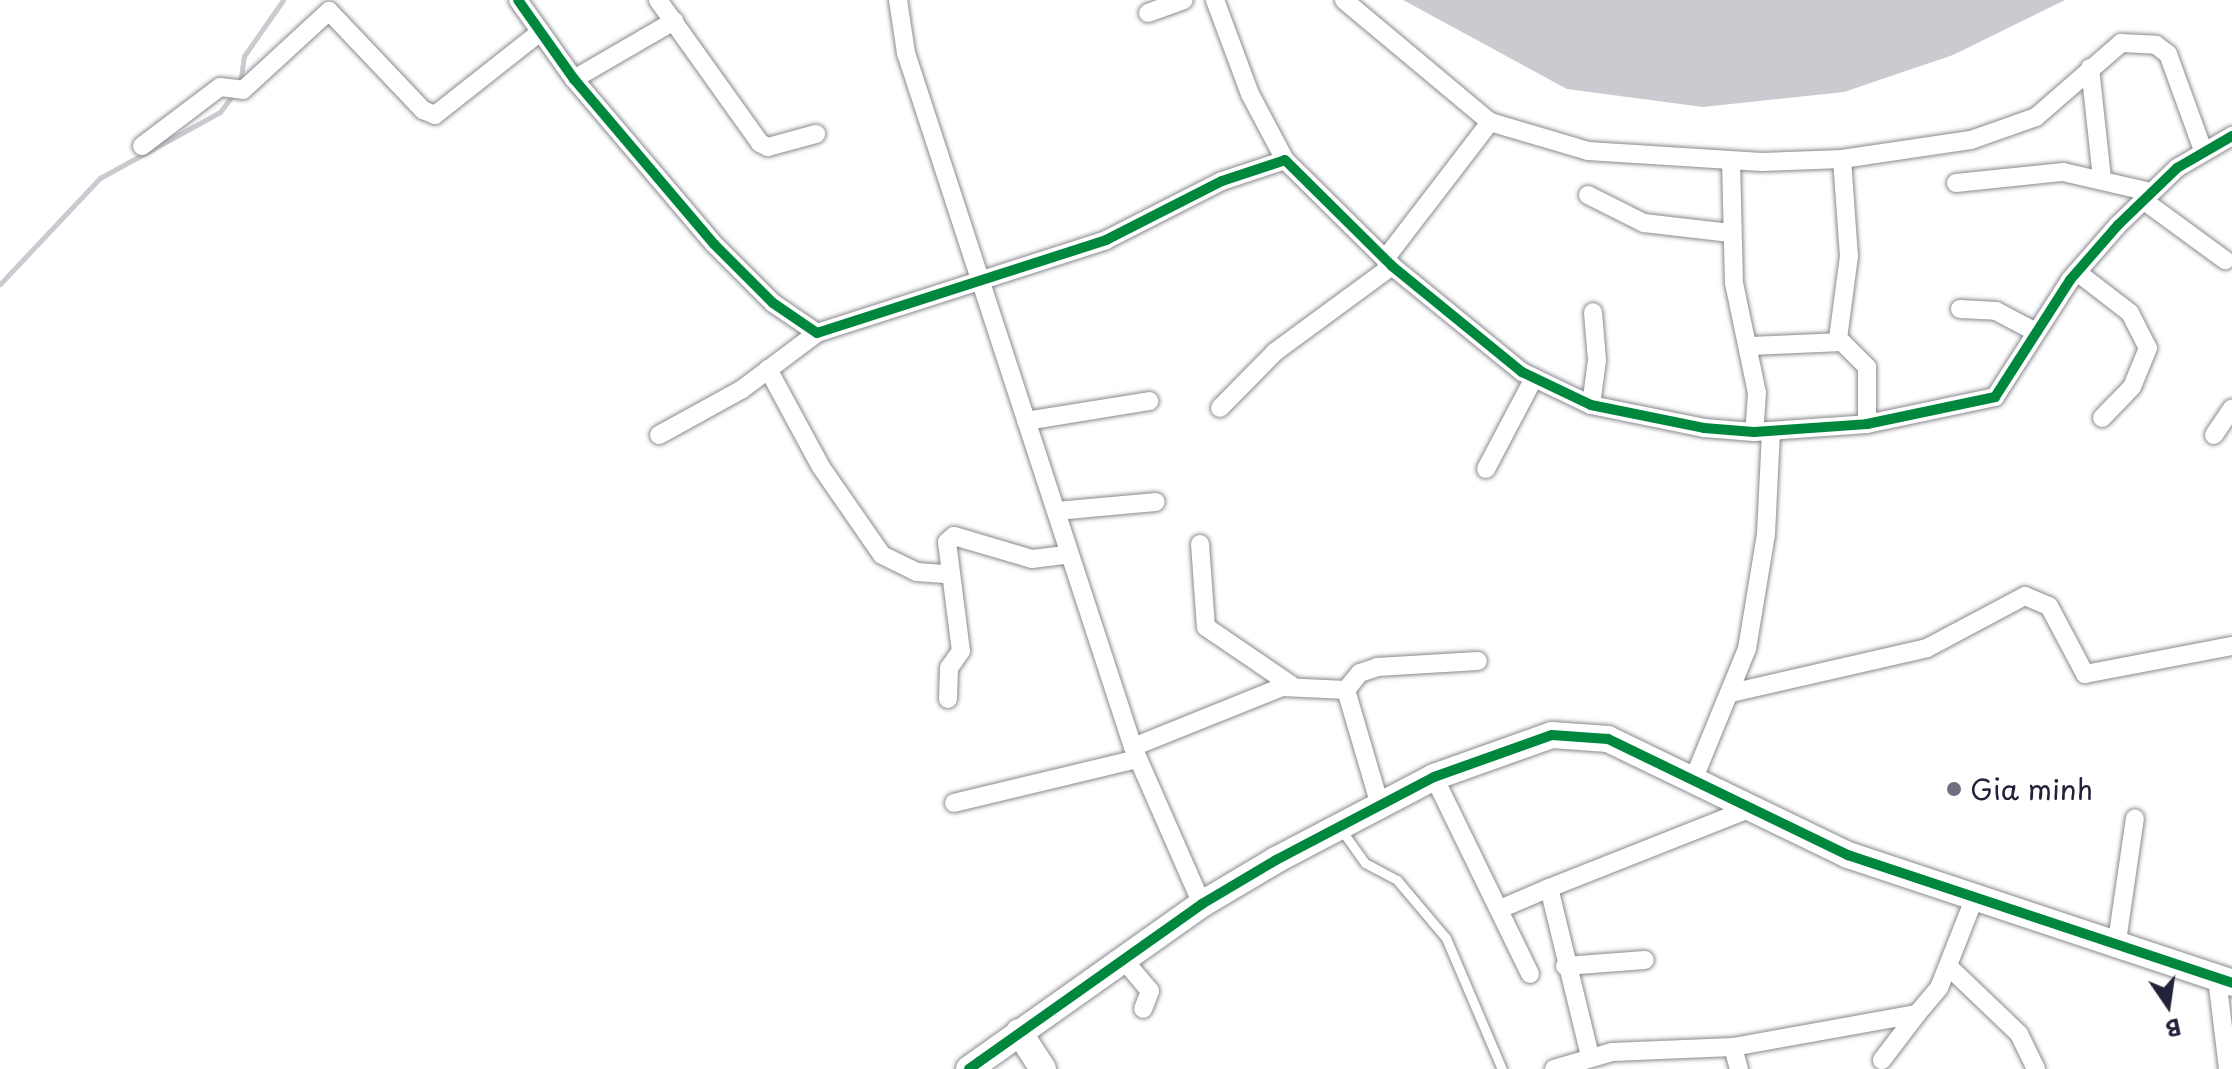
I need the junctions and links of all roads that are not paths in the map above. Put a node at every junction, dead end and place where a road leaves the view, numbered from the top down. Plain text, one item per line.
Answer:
1 (518, 0) edge
2 (658, 0) edge
3 (898, 0) edge
4 (1184, 0) edge
5 (1215, 0) edge
6 (1344, 0) edge
7 (1148, 13) dead end
8 (674, 21) junction
9 (540, 32) junction
10 (2090, 68) junction
11 (574, 79) junction
12 (1490, 122) junction
13 (816, 134) dead end
14 (2232, 136) edge
15 (142, 146) dead end
16 (2203, 150) junction
17 (1842, 159) junction
18 (1285, 160) junction
19 (1731, 161) junction
20 (2102, 179) junction
21 (1956, 183) dead end
22 (1588, 195) dead end
23 (2146, 196) junction
24 (1730, 233) junction
25 (2225, 260) dead end
26 (1388, 262) junction
27 (2077, 272) junction
28 (978, 278) junction
29 (1960, 309) dead end
30 (1593, 312) dead end
31 (2036, 332) junction
32 (817, 333) junction
33 (1839, 342) junction
34 (1748, 346) junction
35 (768, 369) junction
36 (1534, 378) junction
37 (1149, 401) dead end
38 (1591, 405) junction
39 (1220, 408) dead end
40 (2232, 408) edge
41 (2102, 418) dead end
42 (1026, 421) junction
43 (1867, 424) junction
44 (1763, 432) junction
45 (659, 435) dead end
46 (2214, 435) dead end
47 (1486, 469) dead end
48 (1156, 502) dead end
49 (1057, 511) junction
50 (1200, 544) dead end
51 (1070, 554) junction
52 (948, 574) junction
53 (2232, 646) edge
54 (1478, 661) dead end
55 (1291, 685) junction
56 (1346, 690) junction
57 (1731, 693) junction
58 (948, 699) dead end
59 (1135, 753) junction
60 (1434, 777) junction
61 (1694, 778) junction
62 (1379, 802) junction
63 (954, 803) dead end
64 (1749, 809) junction
65 (2135, 818) dead end
66 (1338, 825) junction
67 (1549, 888) junction
68 (1974, 899) junction
69 (1202, 904) junction
70 (1500, 909) junction
71 (2116, 948) junction
72 (1123, 959) junction
73 (1645, 960) dead end
74 (1565, 966) junction
75 (1949, 967) junction
76 (1530, 974) dead end
77 (2225, 981) edge
78 (1143, 1009) dead end
79 (1917, 1014) junction
80 (1019, 1032) junction
81 (1733, 1047) junction
82 (1650, 1051) junction
83 (1590, 1056) junction
84 (1882, 1060) dead end
85 (969, 1069) edge
86 (1043, 1069) edge
87 (1502, 1069) edge
88 (1554, 1069) edge
89 (1656, 1069) edge
90 (1739, 1069) edge
91 (2036, 1069) edge
92 (2228, 1069) edge

1 - 9 street
2 - 8 street
3 - 28 street
4 - 7 street
5 - 18 street
6 - 12 street
8 - 11 street
8 - 13 street
9 - 11 street
9 - 15 street
10 - 16 street
10 - 17 street
10 - 20 street
11 - 32 street
12 - 19 street
12 - 26 street
14 - 16 street
16 - 23 street
17 - 19 street
17 - 33 street
18 - 26 street
18 - 28 street
19 - 24 street
20 - 21 street
20 - 23 street
22 - 24 street
23 - 25 street
23 - 27 street
24 - 34 street
26 - 36 street
26 - 39 street
27 - 31 street
27 - 41 street
28 - 32 street
28 - 42 street
29 - 31 street
30 - 38 street
31 - 43 street
32 - 35 street
33 - 34 street
33 - 43 street
34 - 44 street
35 - 45 street
35 - 52 street
36 - 38 street
36 - 47 street
37 - 42 street
38 - 44 street
40 - 46 street
42 - 49 street
43 - 44 street
44 - 57 street
48 - 49 street
49 - 51 street
50 - 55 street
51 - 52 street
51 - 59 street
52 - 58 street
53 - 57 street
54 - 56 street
55 - 56 street
55 - 59 street
56 - 62 street
57 - 61 street
59 - 63 street
59 - 69 street
60 - 61 street
60 - 62 street
60 - 70 street
61 - 64 street
62 - 66 street
64 - 67 street
64 - 68 street
65 - 71 street
66 - 69 street
66 - 87 lane
67 - 70 street
67 - 74 street
68 - 71 street
68 - 75 street
69 - 72 street
70 - 76 street
71 - 77 street
72 - 78 street
72 - 80 street
73 - 74 street
74 - 83 street
75 - 79 street
75 - 91 street
77 - 92 street
79 - 81 street
79 - 84 street
80 - 85 street
80 - 86 street
81 - 82 street
81 - 90 street
82 - 83 street
82 - 89 street
83 - 88 street

